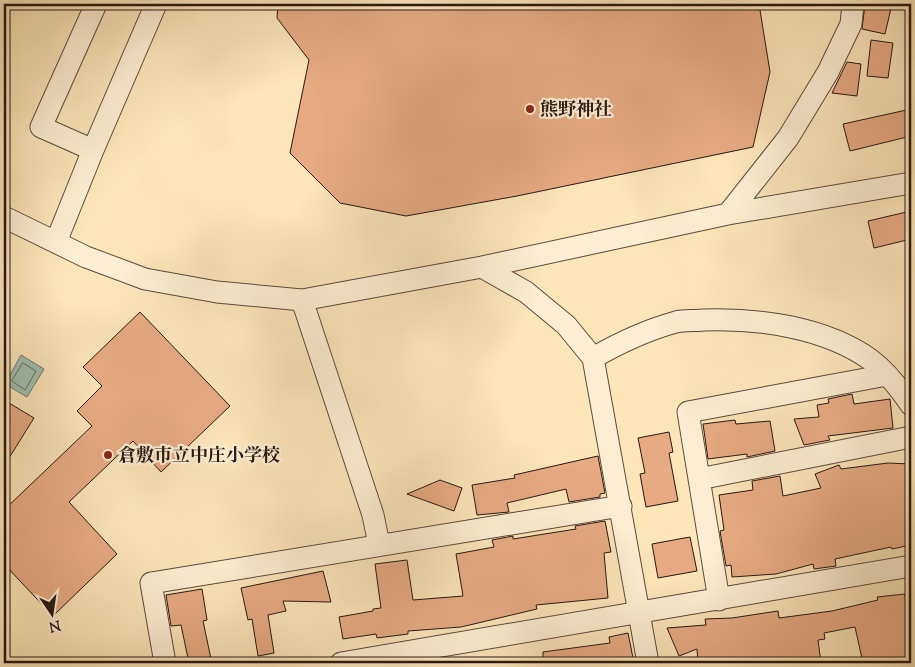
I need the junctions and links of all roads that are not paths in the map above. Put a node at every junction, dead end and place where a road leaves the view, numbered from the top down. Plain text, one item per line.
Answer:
1 (96, 4) edge
2 (156, 4) edge
3 (853, 4) edge
4 (94, 150) junction
5 (911, 183) edge
6 (728, 214) junction
7 (4, 217) edge
8 (56, 242) junction
9 (482, 266) junction
10 (302, 300) junction
11 (593, 358) junction
12 (887, 375) junction
13 (911, 406) edge
14 (911, 437) edge
15 (699, 479) junction
16 (621, 506) junction
17 (379, 544) junction
18 (911, 566) edge
19 (719, 600) junction
20 (640, 614) junction
21 (165, 663) edge
22 (341, 663) edge
23 (648, 663) edge

1 - 4 street
2 - 4 street
3 - 6 street
4 - 8 street
5 - 6 street
6 - 9 street
7 - 8 street
8 - 10 street
9 - 10 street
9 - 11 street
10 - 17 street
11 - 12 street
11 - 16 street
12 - 13 street
12 - 15 street
14 - 15 street
15 - 19 street
16 - 17 street
16 - 20 street
17 - 21 street
18 - 19 street
19 - 20 street
20 - 22 street
20 - 23 street

